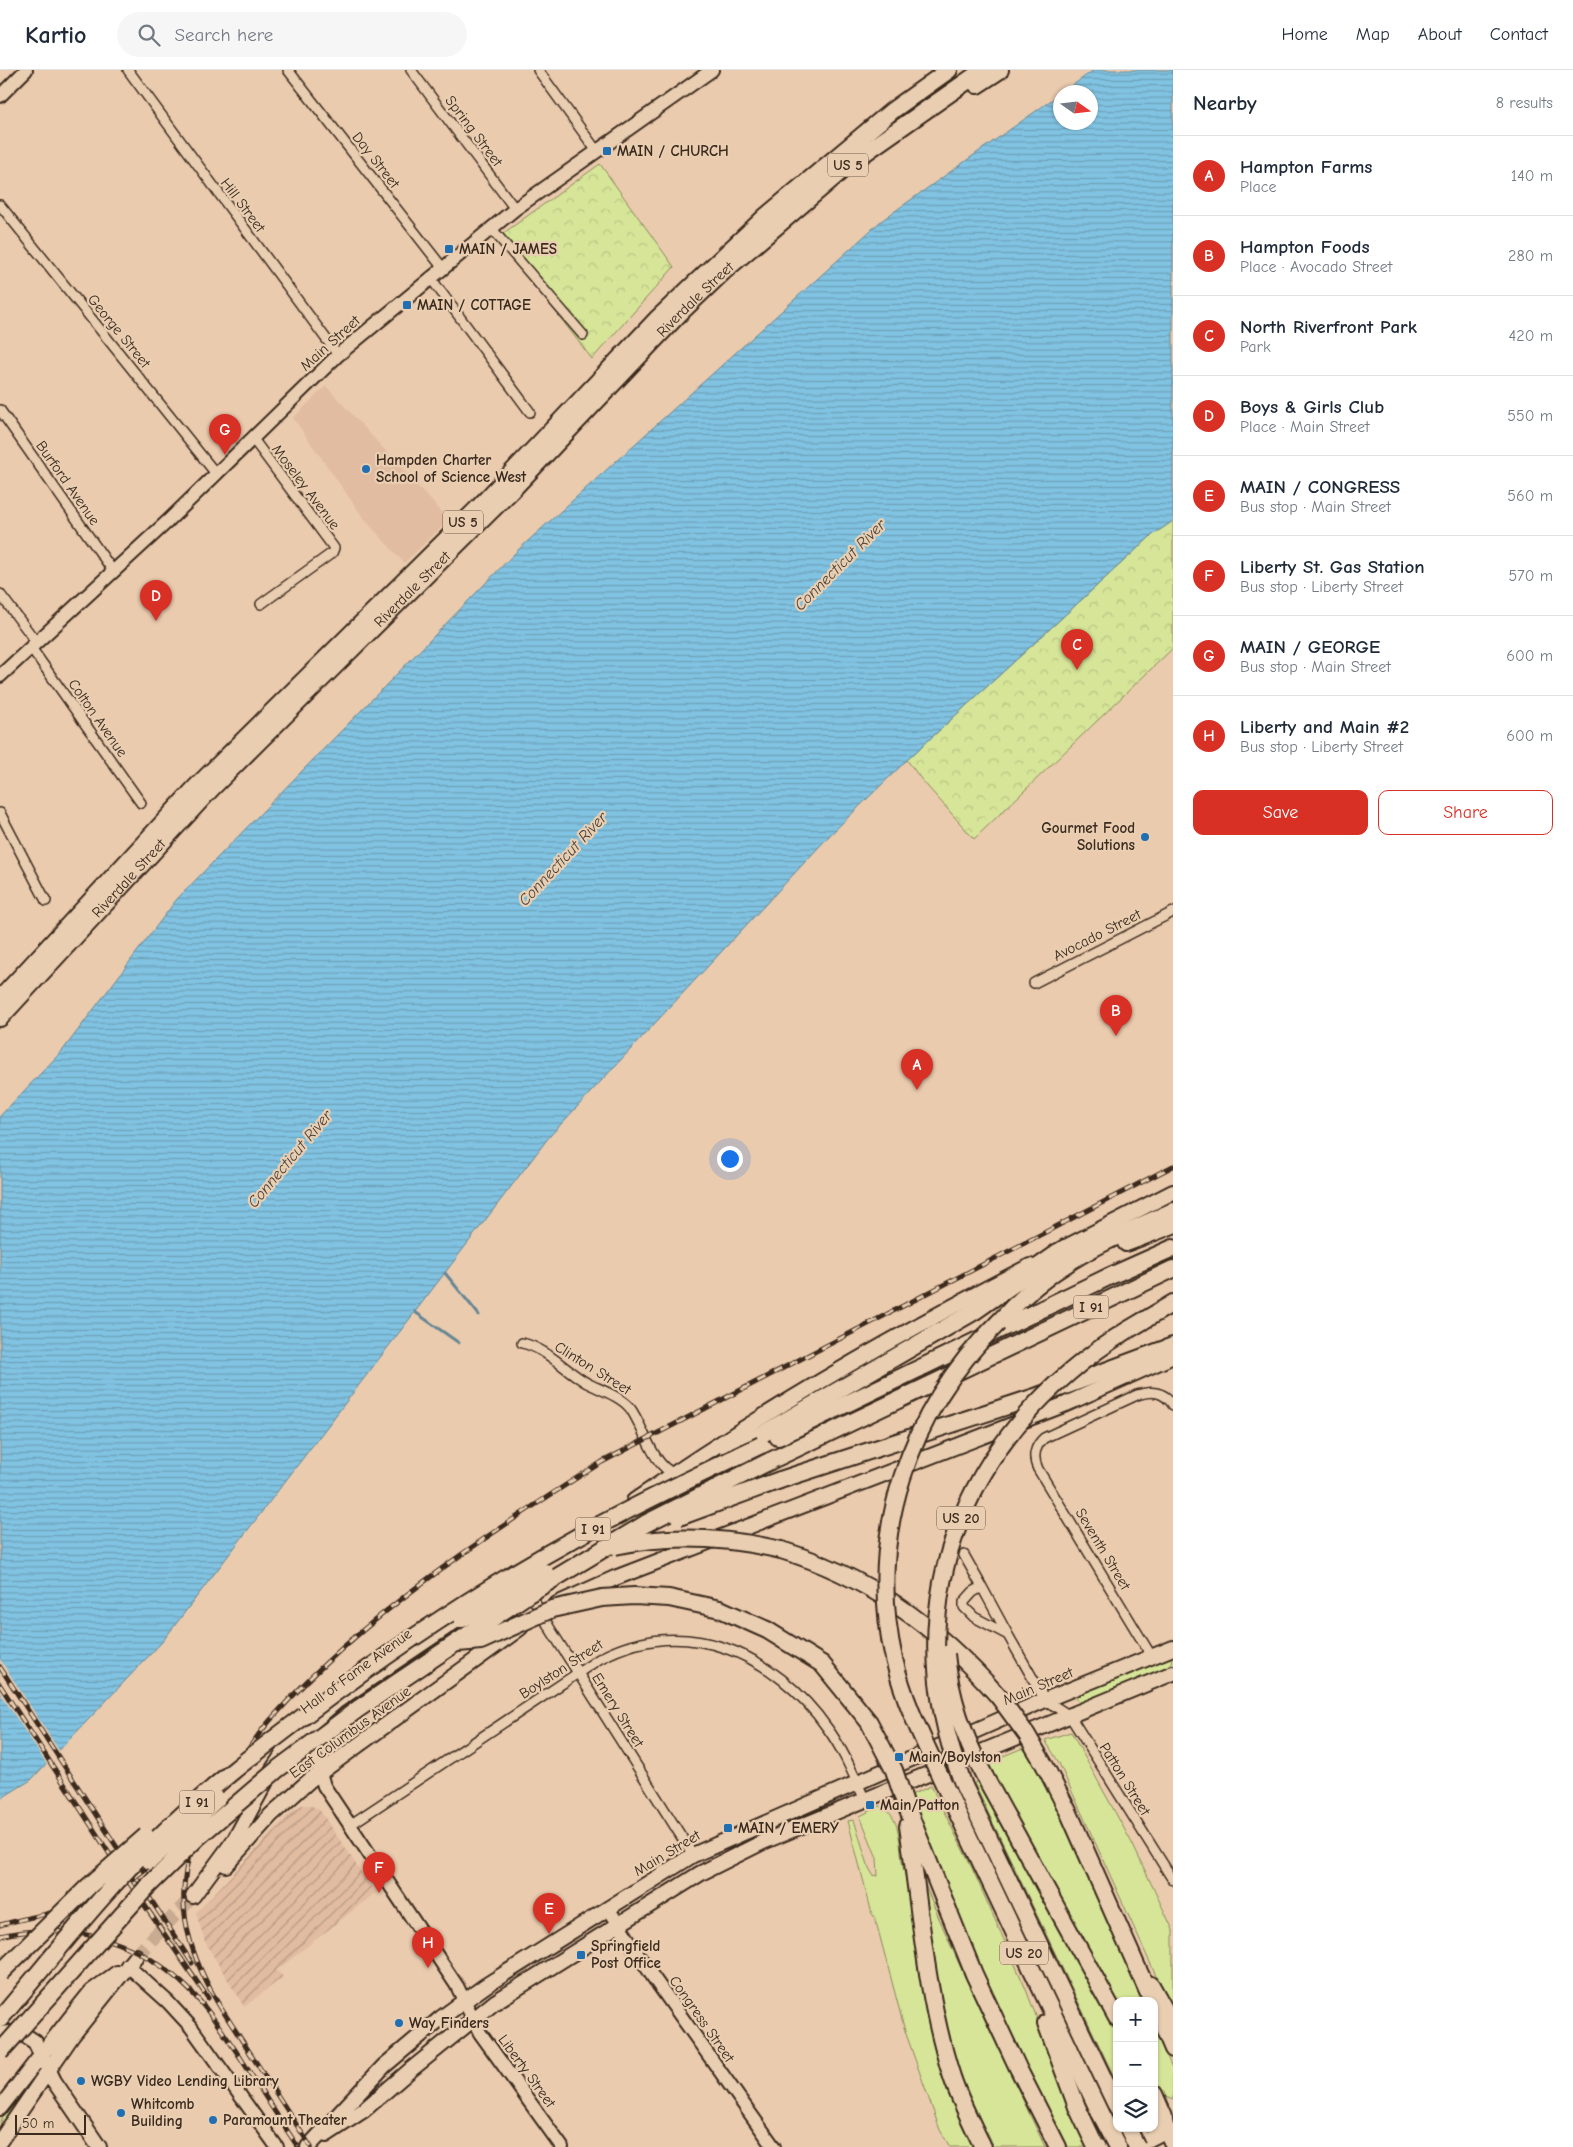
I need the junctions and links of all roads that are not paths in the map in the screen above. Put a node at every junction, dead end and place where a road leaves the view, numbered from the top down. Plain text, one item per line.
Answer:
1 (26, 70) edge
2 (128, 70) edge
3 (288, 70) edge
4 (411, 70) edge
5 (538, 70) edge
6 (712, 70) edge
7 (941, 70) edge
8 (949, 70) edge
9 (983, 70) edge
10 (1000, 70) edge
11 (0, 96) edge
12 (893, 110) junction
13 (596, 150) junction
14 (853, 161) junction
15 (0, 205) edge
16 (515, 208) junction
17 (491, 228) junction
18 (442, 267) junction
19 (430, 276) junction
20 (583, 335) dead end
21 (338, 355) junction
22 (0, 410) edge
23 (530, 412) dead end
24 (253, 439) junction
25 (217, 474) junction
26 (113, 571) junction
27 (0, 594) edge
28 (261, 604) dead end
29 (34, 646) junction
30 (0, 676) edge
31 (141, 803) dead end
32 (0, 813) edge
33 (46, 901) dead end
34 (1173, 912) edge
35 (1034, 983) dead end
36 (0, 999) edge
37 (0, 1018) edge
38 (1173, 1192) edge
39 (1173, 1211) edge
40 (1173, 1225) edge
41 (1137, 1233) junction
42 (1065, 1248) junction
43 (1173, 1248) edge
44 (1173, 1269) edge
45 (1173, 1303) edge
46 (1173, 1308) edge
47 (1145, 1320) junction
48 (522, 1344) dead end
49 (1173, 1346) edge
50 (1173, 1356) edge
51 (1173, 1405) edge
52 (760, 1441) junction
53 (673, 1480) junction
54 (955, 1533) junction
55 (964, 1555) dead end
56 (556, 1577) junction
57 (521, 1579) junction
58 (982, 1587) junction
59 (478, 1606) junction
60 (543, 1613) junction
61 (1008, 1635) junction
62 (505, 1639) junction
63 (455, 1643) junction
64 (1173, 1648) edge
65 (1152, 1657) junction
66 (578, 1673) junction
67 (1173, 1673) edge
68 (1045, 1700) junction
69 (1070, 1716) junction
70 (302, 1729) junction
71 (320, 1773) junction
72 (857, 1782) junction
73 (211, 1789) junction
74 (865, 1800) junction
75 (905, 1804) junction
76 (350, 1825) junction
77 (693, 1855) junction
78 (1173, 1880) edge
79 (193, 1896) joint
80 (608, 1908) junction
81 (618, 1925) junction
82 (1123, 1935) junction
83 (131, 1961) junction
84 (1028, 1963) junction
85 (0, 1973) edge
86 (36, 1977) junction
87 (1150, 1997) edge
88 (464, 2001) junction
89 (1113, 2011) edge
90 (1158, 2015) edge
91 (473, 2018) junction
92 (0, 2020) edge
93 (1173, 2025) edge
94 (0, 2034) edge
95 (1173, 2049) edge
96 (0, 2052) edge
97 (41, 2054) junction
98 (49, 2071) junction
99 (1113, 2100) edge
100 (1158, 2104) edge
101 (0, 2108) edge
102 (1167, 2125) edge
103 (1130, 2132) edge
104 (1134, 2132) edge
105 (0, 2140) edge
106 (1093, 2142) edge
107 (312, 2144) edge
108 (99, 2147) edge
109 (277, 2147) edge
110 (562, 2147) edge
111 (774, 2147) edge
112 (982, 2147) edge
113 (1058, 2147) edge
114 (1106, 2147) edge
115 (1118, 2147) edge
116 (1136, 2147) edge

1 - 11 main road
2 - 21 street, Hill Street
3 - 18 street, Day Street
4 - 16 street, Spring Street
5 - 13 street
6 - 13 main road, Main Street
7 - 12 highway
8 - 12 highway, Riverdale Street / US 5
9 - 14 highway, Riverdale Street / US 5
10 - 14 highway
12 - 36 highway, Riverdale Street / US 5
13 - 16 main road, Main Street
14 - 37 highway, Riverdale Street / US 5
15 - 25 street, George Street
16 - 17 main road, Main Street
17 - 18 main road, Main Street
17 - 20 street
18 - 19 main road, Main Street
19 - 21 main road, Main Street
19 - 23 street
21 - 24 main road, Main Street
22 - 26 street, Burford Avenue
24 - 25 main road, Main Street
24 - 28 street, Moseley Avenue
25 - 26 main road, Main Street
26 - 29 main road, Main Street
27 - 29 street, Colton Avenue
29 - 30 main road, Main Street
29 - 31 street, Colton Avenue
32 - 33 street
34 - 35 street, Avocado Street
38 - 42 main road, Hall of Fame Avenue
39 - 41 highway, US 20
40 - 41 highway
41 - 84 highway, US 20, bridge
42 - 52 highway
42 - 53 main road, Hall of Fame Avenue
43 - 52 highway, I 91
44 - 56 highway, I 91, bridge
45 - 47 highway
46 - 47 highway, US 20
47 - 54 highway, US 20, bridge
48 - 53 street, Clinton Street
49 - 56 highway, bridge
50 - 60 main road, East Columbus Avenue
51 - 65 street, Seventh Street
52 - 53 highway, I 91, bridge
53 - 57 main road, Hall of Fame Avenue
53 - 73 highway, I 91, bridge
54 - 89 highway, bridge
54 - 99 highway, US 20, bridge
55 - 58 street
56 - 63 highway, I 91, bridge
57 - 59 main road, Hall of Fame Avenue
57 - 60 street, Emery Street
58 - 61 street
58 - 61 street
59 - 62 main road
59 - 70 main road, Hall of Fame Avenue
60 - 62 main road, East Columbus Avenue
60 - 66 street, Emery Street
61 - 68 street
62 - 71 main road, East Columbus Avenue
63 - 75 highway, bridge
63 - 96 highway, I 91, bridge
64 - 65 main road, Main Street
65 - 68 main road, Main Street
66 - 72 street, Boylston Street
66 - 76 street, Boylston Street
66 - 77 street, Emery Street
67 - 69 main road, Main Street
68 - 69 street, Patton Street
68 - 72 main road, Main Street
69 - 74 main road, Main Street
69 - 78 street, Patton Street
70 - 71 main road, Liberty Street
70 - 79 main road, Hall of Fame Avenue
71 - 76 main road, Liberty Street
71 - 79 main road, East Columbus Avenue
72 - 74 street, Boylston Street
72 - 77 main road, Main Street
73 - 85 highway, bridge
73 - 86 highway, I 91, bridge
74 - 81 main road, Main Street
75 - 112 highway
75 - 113 highway
76 - 88 main road, Liberty Street
77 - 80 main road, Main Street
80 - 81 main road, Congress Street
80 - 88 main road, Main Street
81 - 91 main road, Main Street
81 - 111 main road, Congress Street
82 - 86 highway, bridge
82 - 87 highway
82 - 93 highway
83 - 97 main road
83 - 98 main road
83 - 109 main road
84 - 106 highway
84 - 115 highway, US 20, bridge
86 - 92 highway, I 91, bridge
88 - 91 main road, Liberty Street
88 - 107 main road, Main Street
90 - 95 highway
91 - 107 main road, Main Street
91 - 110 main road, Liberty Street
94 - 97 main road
97 - 98 main road
97 - 101 main road
98 - 105 main road
98 - 108 main road
100 - 102 highway
102 - 116 main road
103 - 116 highway, bridge
104 - 114 main road

